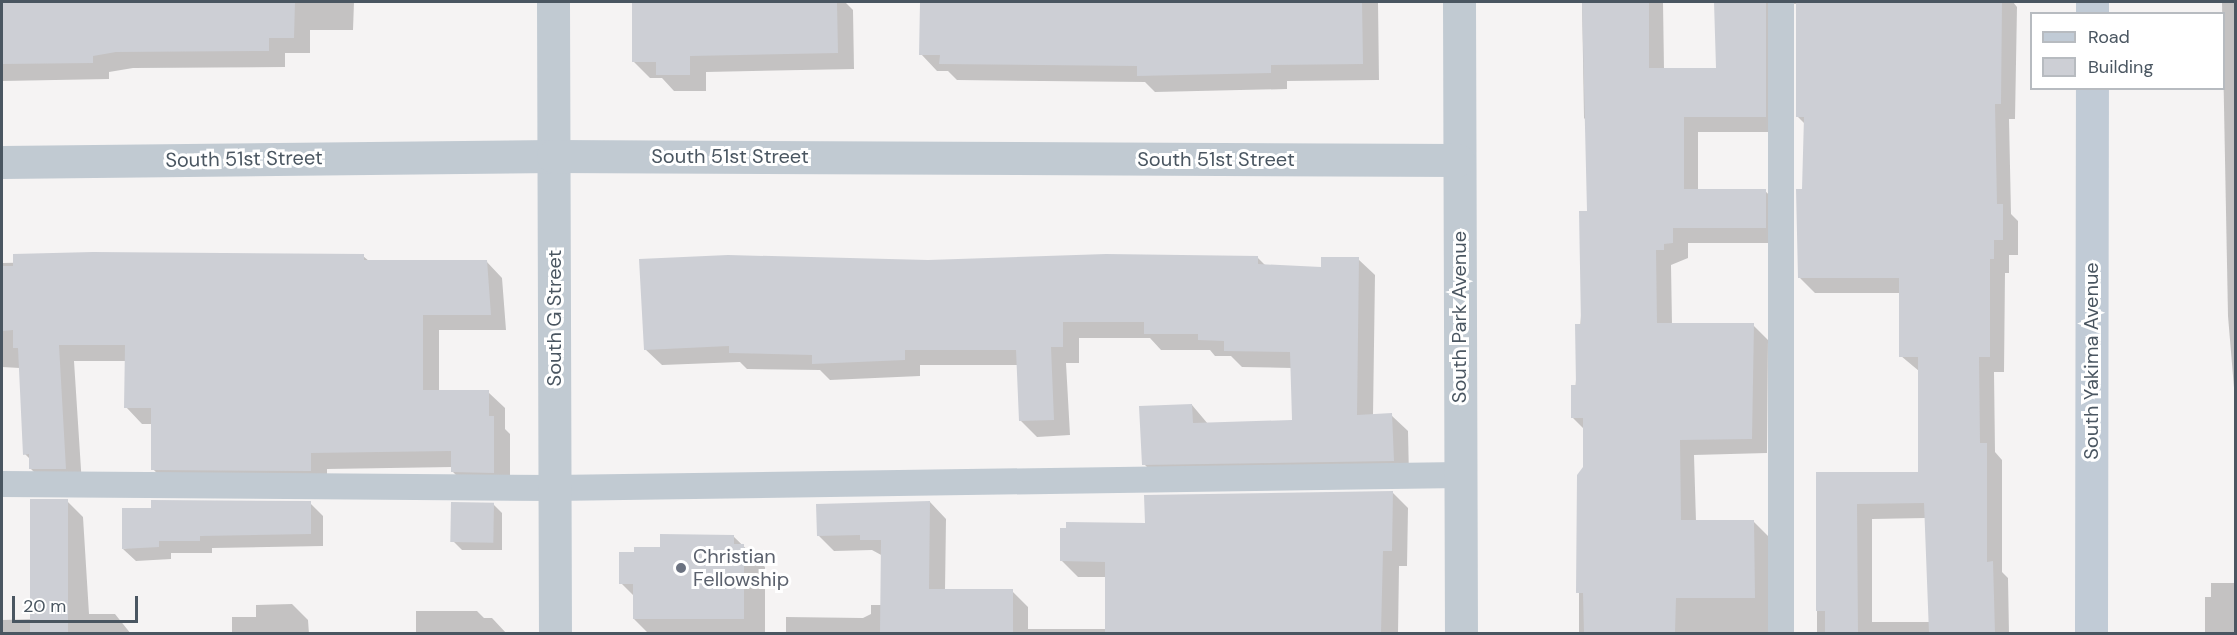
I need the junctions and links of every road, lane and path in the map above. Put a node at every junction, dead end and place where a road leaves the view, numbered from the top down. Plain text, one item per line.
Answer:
1 (553, 2) edge
2 (1459, 2) edge
3 (1781, 2) edge
4 (2092, 90) edge
5 (553, 156) junction
6 (1458, 160) junction
7 (2, 162) edge
8 (1460, 475) junction
9 (2, 484) edge
10 (555, 488) junction
11 (555, 633) edge
12 (1461, 633) edge
13 (1781, 633) edge
14 (2091, 633) edge

1 - 5 street, South G Street
2 - 6 street, South Park Avenue
3 - 13 lane
4 - 14 main road, South Yakima Avenue
5 - 6 street, South 51st Street
5 - 7 street, South 51st Street
5 - 10 street, South G Street
6 - 8 street, South Park Avenue
8 - 10 lane
8 - 12 street, South Park Avenue
9 - 10 lane
10 - 11 street, South G Street

